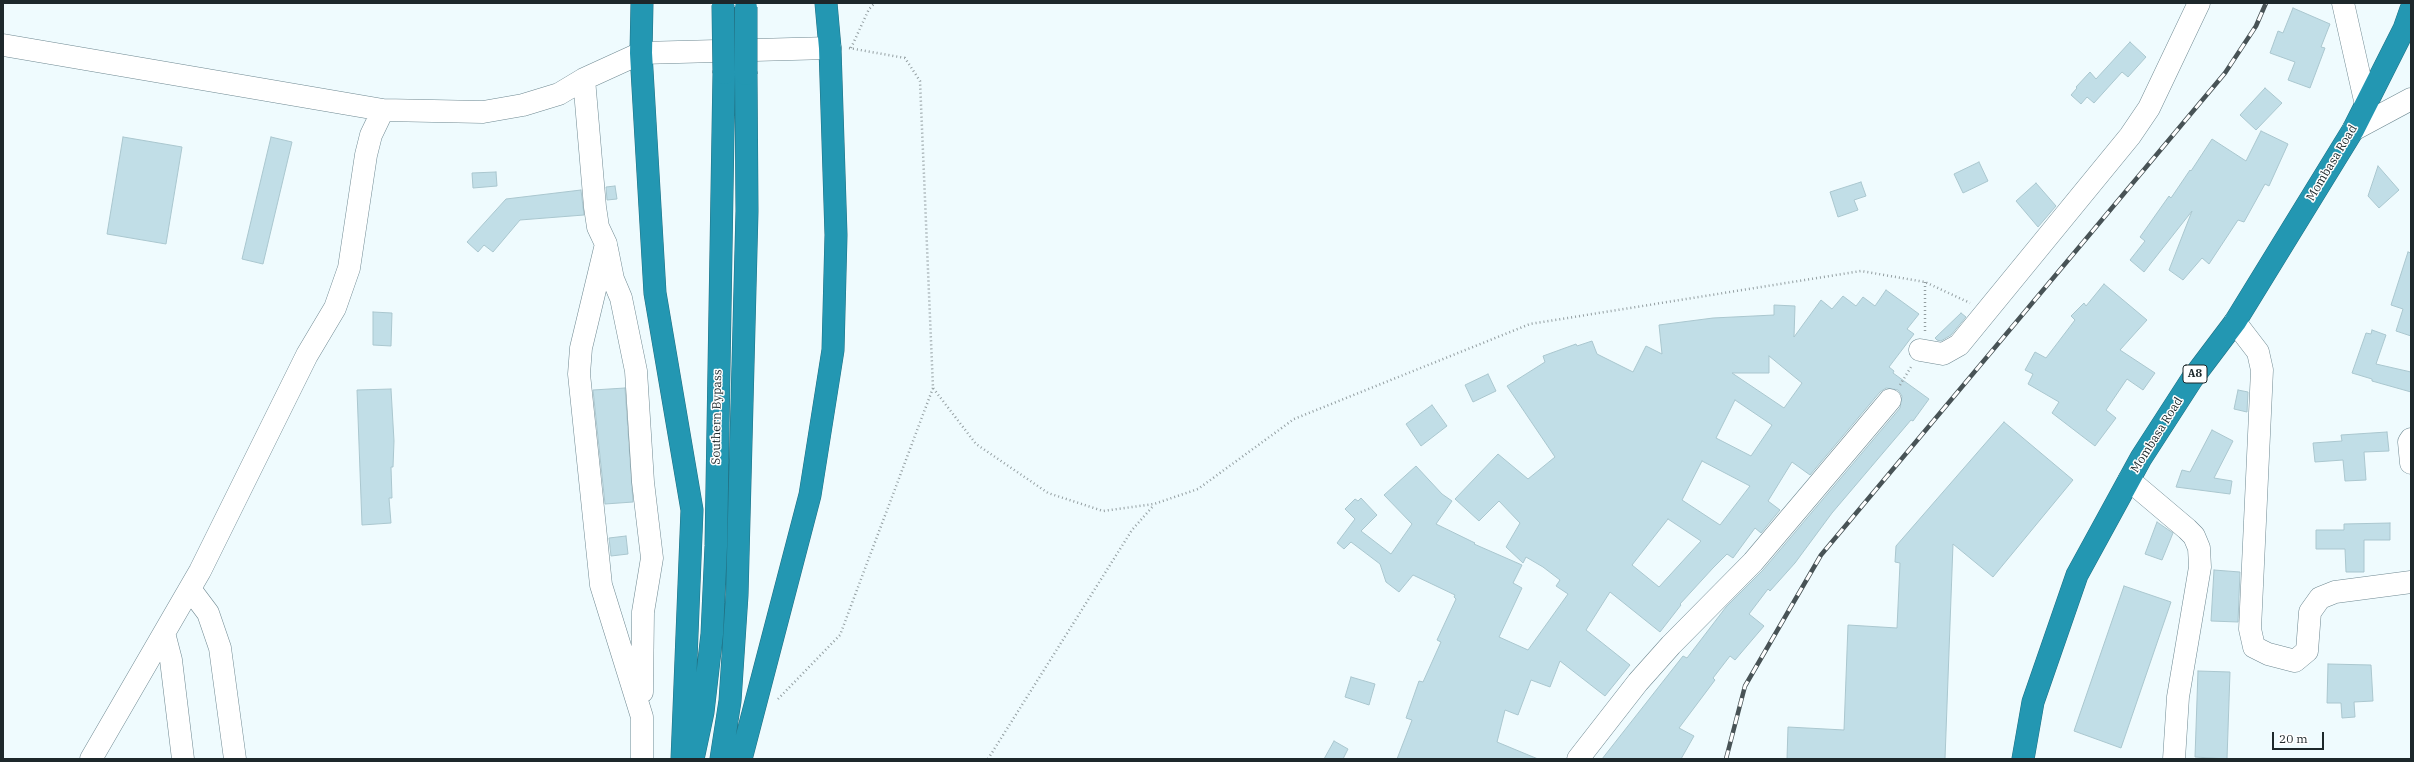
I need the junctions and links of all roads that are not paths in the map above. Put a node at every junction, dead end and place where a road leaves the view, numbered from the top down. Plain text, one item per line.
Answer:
1 (642, 3) edge
2 (826, 3) edge
3 (2199, 3) edge
4 (2343, 3) edge
5 (723, 4) edge
6 (746, 5) edge
7 (2411, 9) edge
8 (3, 45) edge
9 (840, 48) junction
10 (640, 53) junction
11 (584, 79) junction
12 (2411, 99) edge
13 (2366, 105) junction
14 (383, 110) junction
15 (2353, 130) junction
16 (606, 244) junction
17 (2235, 322) junction
18 (1920, 350) dead end
19 (1890, 400) dead end
20 (2411, 439) edge
21 (2411, 463) edge
22 (2129, 480) junction
23 (2411, 582) edge
24 (190, 589) junction
25 (164, 633) junction
26 (642, 717) junction
27 (91, 759) edge
28 (183, 759) edge
29 (235, 759) edge
30 (642, 759) edge
31 (682, 759) edge
32 (693, 759) edge
33 (721, 759) edge
34 (741, 759) edge
35 (1578, 759) edge
36 (2023, 759) edge
37 (2174, 759) edge

1 - 10 highway
2 - 9 highway
3 - 18 street
4 - 13 street
5 - 32 highway, Southern Bypass, bridge
6 - 33 highway, Southern Bypass, bridge
7 - 13 highway, Mombasa Road / A8
8 - 14 street
9 - 10 street
9 - 34 highway
10 - 11 street
10 - 31 highway
11 - 14 street
11 - 16 street
12 - 15 street
13 - 15 highway, Mombasa Road / A8
14 - 24 street
15 - 17 highway, Mombasa Road / A8
16 - 26 street
16 - 26 street
17 - 22 highway, Mombasa Road / A8
17 - 23 street
19 - 35 street
20 - 21 street
22 - 36 highway, Mombasa Road / A8
22 - 37 street
24 - 25 street
24 - 29 street
25 - 27 street
25 - 28 street
26 - 30 street

